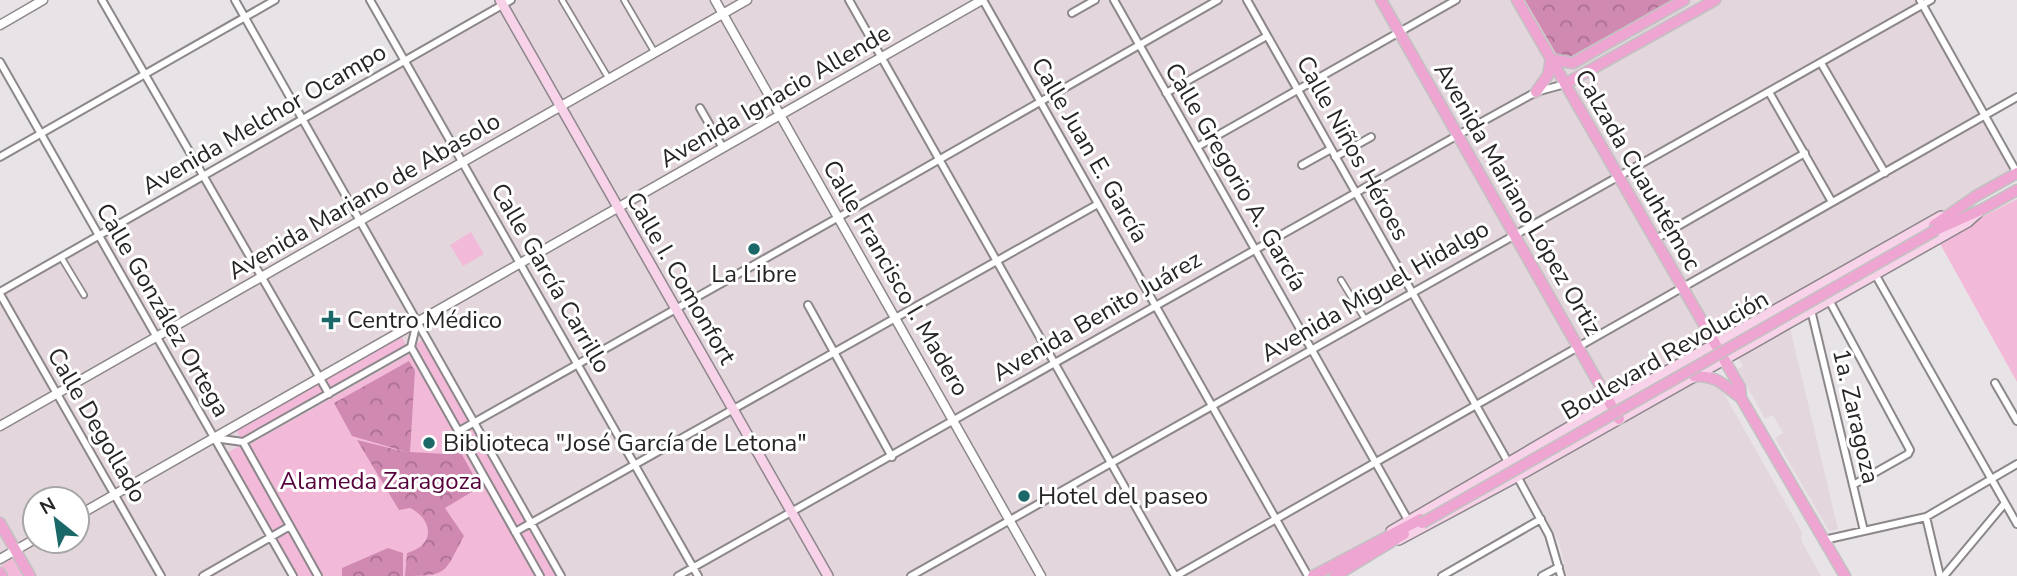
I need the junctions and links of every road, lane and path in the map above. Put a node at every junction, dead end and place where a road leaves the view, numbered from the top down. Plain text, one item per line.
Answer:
1 (43, 0) edge
2 (102, 0) edge
3 (235, 0) edge
4 (275, 0) edge
5 (370, 0) edge
6 (562, 0) edge
7 (624, 0) edge
8 (715, 0) edge
9 (747, 0) edge
10 (849, 0) edge
11 (982, 0) edge
12 (1095, 0) edge
13 (1114, 0) edge
14 (1218, 0) edge
15 (1247, 0) edge
16 (1381, 0) edge
17 (1456, 0) edge
18 (1517, 0) edge
19 (1684, 0) edge
20 (1715, 0) edge
21 (1931, 0) edge
22 (505, 2) edge
23 (1921, 2) edge
24 (1072, 13) dead end
25 (723, 14) junction
26 (245, 17) junction
27 (0, 24) edge
28 (1399, 32) junction
29 (1267, 36) junction
30 (1139, 45) junction
31 (654, 53) junction
32 (881, 57) junction
33 (1551, 59) junction
34 (405, 61) junction
35 (0, 62) edge
36 (1821, 62) junction
37 (145, 74) junction
38 (609, 79) junction
39 (1565, 84) junction
40 (1298, 90) junction
41 (1536, 92) junction
42 (1769, 92) junction
43 (1166, 93) junction
44 (2017, 97) edge
45 (1041, 102) junction
46 (561, 106) junction
47 (700, 108) dead end
48 (780, 115) junction
49 (1985, 115) junction
50 (303, 119) junction
51 (41, 134) junction
52 (1458, 135) junction
53 (1371, 137) dead end
54 (1197, 147) junction
55 (723, 148) junction
56 (1331, 149) junction
57 (1805, 153) junction
58 (0, 157) edge
59 (1335, 157) junction
60 (940, 160) junction
61 (463, 162) junction
62 (1302, 165) dead end
63 (1885, 173) junction
64 (2017, 173) edge
65 (204, 175) junction
66 (1618, 177) junction
67 (2017, 190) edge
68 (1356, 193) junction
69 (1976, 196) junction
70 (1832, 202) junction
71 (1098, 204) junction
72 (618, 207) junction
73 (1983, 209) junction
74 (839, 217) junction
75 (360, 220) junction
76 (1935, 228) junction
77 (1514, 234) junction
78 (98, 236) junction
79 (1654, 240) junction
80 (1255, 250) junction
81 (61, 257) junction
82 (997, 261) junction
83 (521, 263) junction
84 (1875, 274) junction
85 (262, 277) junction
86 (1341, 280) dead end
87 (1681, 288) junction
88 (1412, 292) junction
89 (0, 293) edge
90 (84, 295) dead end
91 (1829, 300) junction
92 (807, 305) dead end
93 (1157, 306) junction
94 (676, 309) junction
95 (1811, 310) junction
96 (1770, 312) junction
97 (896, 317) junction
98 (1365, 319) junction
99 (417, 322) junction
100 (1779, 328) junction
101 (156, 337) junction
102 (1715, 343) junction
103 (411, 347) junction
104 (1578, 347) junction
105 (1311, 349) junction
106 (834, 352) junction
107 (1724, 359) junction
108 (578, 364) junction
109 (1055, 364) junction
110 (1694, 376) junction
111 (319, 378) junction
112 (1995, 383) dead end
113 (57, 394) junction
114 (329, 394) junction
115 (1741, 398) junction
116 (1610, 402) junction
117 (1212, 405) junction
118 (1476, 405) junction
119 (733, 409) junction
120 (1619, 419) junction
121 (955, 421) junction
122 (2017, 421) edge
123 (474, 423) junction
124 (0, 426) edge
125 (459, 431) junction
126 (214, 438) junction
127 (243, 442) junction
128 (892, 457) junction
129 (1508, 462) junction
130 (1111, 463) junction
131 (1375, 463) junction
132 (635, 464) junction
133 (2017, 464) edge
134 (1517, 476) junction
135 (1992, 479) junction
136 (1853, 485) junction
137 (114, 494) junction
138 (2005, 503) junction
139 (91, 508) edge
140 (792, 512) junction
141 (1926, 517) junction
142 (1276, 519) junction
143 (1541, 519) junction
144 (1010, 520) junction
145 (1408, 520) junction
146 (0, 523) edge
147 (531, 523) junction
148 (2017, 524) edge
149 (290, 526) junction
150 (1864, 531) junction
151 (515, 532) junction
152 (270, 538) junction
153 (1824, 540) junction
154 (21, 547) edge
155 (1374, 548) junction
156 (16, 550) junction
157 (0, 559) edge
158 (1559, 567) junction
159 (693, 568) junction
160 (30, 576) edge
161 (161, 576) edge
162 (203, 576) edge
163 (293, 576) edge
164 (318, 576) edge
165 (540, 576) edge
166 (561, 576) edge
167 (678, 576) edge
168 (698, 576) edge
169 (828, 576) edge
170 (911, 576) edge
171 (1041, 576) edge
172 (1175, 576) edge
173 (1308, 576) edge
174 (1314, 576) edge
175 (1335, 576) edge
176 (1442, 576) edge
177 (1542, 576) edge
178 (1561, 576) edge
179 (1845, 576) edge
180 (1942, 576) edge

1 - 27 street
2 - 37 street
3 - 26 street
4 - 26 street
5 - 34 street, Calle García Carrillo
6 - 38 street
7 - 31 street
8 - 25 street, Calle Francisco I. Madero
9 - 25 street, Avenida Mariano de Abasolo
10 - 32 street
11 - 32 street, Avenida Ignacio Allende
11 - 45 street, Calle Juan E. García
12 - 24 street
13 - 30 street, Calle Gregorio A. García
14 - 30 street
15 - 29 street, Calle Niños Héroes
16 - 28 main road, Avenida Mariano López Ortiz
17 - 28 street
18 - 33 main road, Calzada Cuauhtémoc
19 - 33 main road
20 - 39 main road, Avenida Benito Juárez
21 - 23 street, Avenida Miguel Hidalgo
22 - 34 street, Avenida Melchor Ocampo
22 - 46 main road, Calle I. Comonfort
23 - 36 street, Avenida Miguel Hidalgo
23 - 49 street
25 - 31 street, Avenida Mariano de Abasolo
25 - 48 street, Calle Francisco I. Madero
26 - 37 street
26 - 50 street
28 - 40 street
28 - 52 main road, Avenida Mariano López Ortiz
29 - 40 street, Calle Niños Héroes
29 - 43 street
30 - 43 street, Calle Gregorio A. García
30 - 45 street
31 - 38 street, Avenida Mariano de Abasolo
32 - 48 street, Avenida Ignacio Allende
32 - 60 street
33 - 39 main road, Calzada Cuauhtémoc
33 - 41 main road
34 - 50 street, Avenida Melchor Ocampo
34 - 61 street, Calle García Carrillo
35 - 51 street, Calle González Ortega
36 - 42 street, Avenida Miguel Hidalgo
36 - 63 street
37 - 51 street
37 - 65 street
38 - 46 street, Avenida Mariano de Abasolo
39 - 41 street, Avenida Benito Juárez
39 - 66 main road, Calzada Cuauhtémoc
40 - 54 street
40 - 56 street, Calle Niños Héroes
41 - 52 street, Avenida Benito Juárez
42 - 57 street
42 - 66 street, Avenida Miguel Hidalgo
43 - 54 street, Calle Gregorio A. García
44 - 49 street
45 - 60 street
45 - 71 street, Calle Juan E. García
46 - 61 street, Avenida Mariano de Abasolo
46 - 72 main road, Calle I. Comonfort
47 - 55 street
48 - 55 street, Avenida Ignacio Allende
48 - 74 street, Calle Francisco I. Madero
49 - 63 street
49 - 64 street
50 - 65 street, Avenida Melchor Ocampo
50 - 75 street
51 - 58 street
51 - 78 street, Calle González Ortega
52 - 68 street, Avenida Benito Juárez
52 - 77 main road, Avenida Mariano López Ortiz
53 - 59 street
54 - 80 street, Calle Gregorio A. García
55 - 72 street, Avenida Ignacio Allende
56 - 59 street, Calle Niños Héroes
56 - 62 street
57 - 70 street
57 - 79 street
59 - 68 street, Calle Niños Héroes
60 - 74 street
60 - 82 street
61 - 75 street, Avenida Mariano de Abasolo
61 - 83 street, Calle García Carrillo
63 - 70 street
64 - 69 main road, Boulevard Revolución
65 - 78 street, Avenida Melchor Ocampo
65 - 85 street
66 - 77 street, Avenida Miguel Hidalgo
66 - 79 main road, Calzada Cuauhtémoc
67 - 73 main road, Boulevard Revolución
68 - 80 street, Avenida Benito Juárez
68 - 88 street, Calle Niños Héroes
69 - 76 main road, Boulevard Revolución
69 - 96 main road
70 - 87 street
71 - 82 street
71 - 93 street, Calle Juan E. García
72 - 83 street, Avenida Ignacio Allende
72 - 94 main road, Calle I. Comonfort
73 - 76 main road, Boulevard Revolución
73 - 84 main road, Boulevard Revolución
74 - 94 street
74 - 97 street, Calle Francisco I. Madero
75 - 85 street, Avenida Mariano de Abasolo
75 - 99 street
76 - 155 main road, Boulevard Revolución, bridge
77 - 88 street, Avenida Miguel Hidalgo
77 - 104 main road, Avenida Mariano López Ortiz
78 - 81 street, Avenida Melchor Ocampo
78 - 101 street, Calle González Ortega
79 - 87 main road, Calzada Cuauhtémoc
80 - 93 street, Avenida Benito Juárez
80 - 105 street, Calle Gregorio A. García
81 - 89 street, Avenida Melchor Ocampo
81 - 90 street
82 - 97 street
82 - 109 street
83 - 99 street, Avenida Ignacio Allende
83 - 108 street, Calle García Carrillo
84 - 91 main road, Boulevard Revolución
84 - 135 street
85 - 101 street, Avenida Mariano de Abasolo
85 - 111 street
86 - 98 street
87 - 102 main road, Calzada Cuauhtémoc
87 - 104 street
88 - 98 street, Avenida Miguel Hidalgo
88 - 118 street, Calle Niños Héroes
89 - 113 street, Calle Degollado
91 - 95 main road, Boulevard Revolución
91 - 136 street
92 - 106 street
93 - 109 street, Avenida Benito Juárez
93 - 117 street, Calle Juan E. García
94 - 108 street
94 - 119 main road, Calle I. Comonfort
95 - 100 main road, Boulevard Revolución
95 - 136 street, 1a. Zaragoza
96 - 100 main road
96 - 102 main road
97 - 106 street
97 - 121 street, Calle Francisco I. Madero
98 - 105 street, Avenida Miguel Hidalgo
99 - 103 street
99 - 111 street, Avenida Ignacio Allende
99 - 123 street
100 - 107 main road, Boulevard Revolución
101 - 113 street, Avenida Mariano de Abasolo
101 - 126 street, Calle González Ortega
102 - 107 main road, Calzada Cuauhtémoc
102 - 116 main road
103 - 114 street
103 - 125 street
104 - 116 main road, Avenida Mariano López Ortiz
104 - 118 street
105 - 117 street, Avenida Miguel Hidalgo
105 - 131 street, Calle Gregorio A. García
106 - 119 street
106 - 128 street
107 - 110 main road, Boulevard Revolución
107 - 115 main road, Calzada Cuauhtémoc
108 - 123 street
108 - 132 street, Calle García Carrillo
109 - 121 street, Avenida Benito Juárez
109 - 130 street
110 - 115 main road
110 - 120 main road, Boulevard Revolución
111 - 114 street
111 - 126 street, Avenida Ignacio Allende
112 - 122 street
113 - 124 street, Avenida Mariano de Abasolo
113 - 137 street, Calle Degollado
114 - 127 street
115 - 153 main road, Calzada Cuauhtémoc
116 - 120 main road, Avenida Mariano López Ortiz
116 - 129 main road
117 - 130 street, Avenida Miguel Hidalgo
117 - 142 street, Calle Juan E. García
118 - 129 street, Calle Niños Héroes
118 - 131 street
119 - 132 street
119 - 140 main road, Calle I. Comonfort
120 - 134 main road, Boulevard Revolución
121 - 128 street, Avenida Benito Juárez
121 - 144 street, Calle Francisco I. Madero
123 - 125 street
123 - 147 street
125 - 151 street
126 - 127 street
126 - 137 street, Avenida Ignacio Allende
126 - 152 street, Calle González Ortega
127 - 149 street
128 - 140 street, Avenida Benito Juárez
129 - 145 main road
130 - 144 street, Avenida Miguel Hidalgo
130 - 172 street
131 - 142 street
131 - 145 street, Calle Gregorio A. García
132 - 147 street
132 - 159 street, Calle García Carrillo
133 - 135 street
134 - 143 street
134 - 155 main road, Boulevard Revolución
135 - 138 street
135 - 141 street
136 - 150 street, 1a. Zaragoza
137 - 139 street, Avenida Ignacio Allende
137 - 161 street, Calle Degollado
138 - 148 street
138 - 180 street
140 - 159 street, Avenida Benito Juárez
140 - 169 main road, Calle I. Comonfort
141 - 150 street
141 - 180 street
142 - 172 street
142 - 173 street, Calle Juan E. García
143 - 158 street
143 - 176 street
144 - 170 street, Avenida Miguel Hidalgo
144 - 171 street, Calle Francisco I. Madero
145 - 155 main road
146 - 156 main road
147 - 151 street
147 - 166 street
149 - 152 street
149 - 164 street
150 - 153 street
151 - 165 street
152 - 162 street
152 - 163 street, Calle González Ortega
153 - 179 main road, Calzada Cuauhtémoc
154 - 156 street
155 - 174 main road
155 - 175 main road, Boulevard Revolución
156 - 157 street
156 - 160 main road
158 - 177 street
158 - 178 street
159 - 167 street, Avenida Benito Juárez
159 - 168 street, Calle García Carrillo

